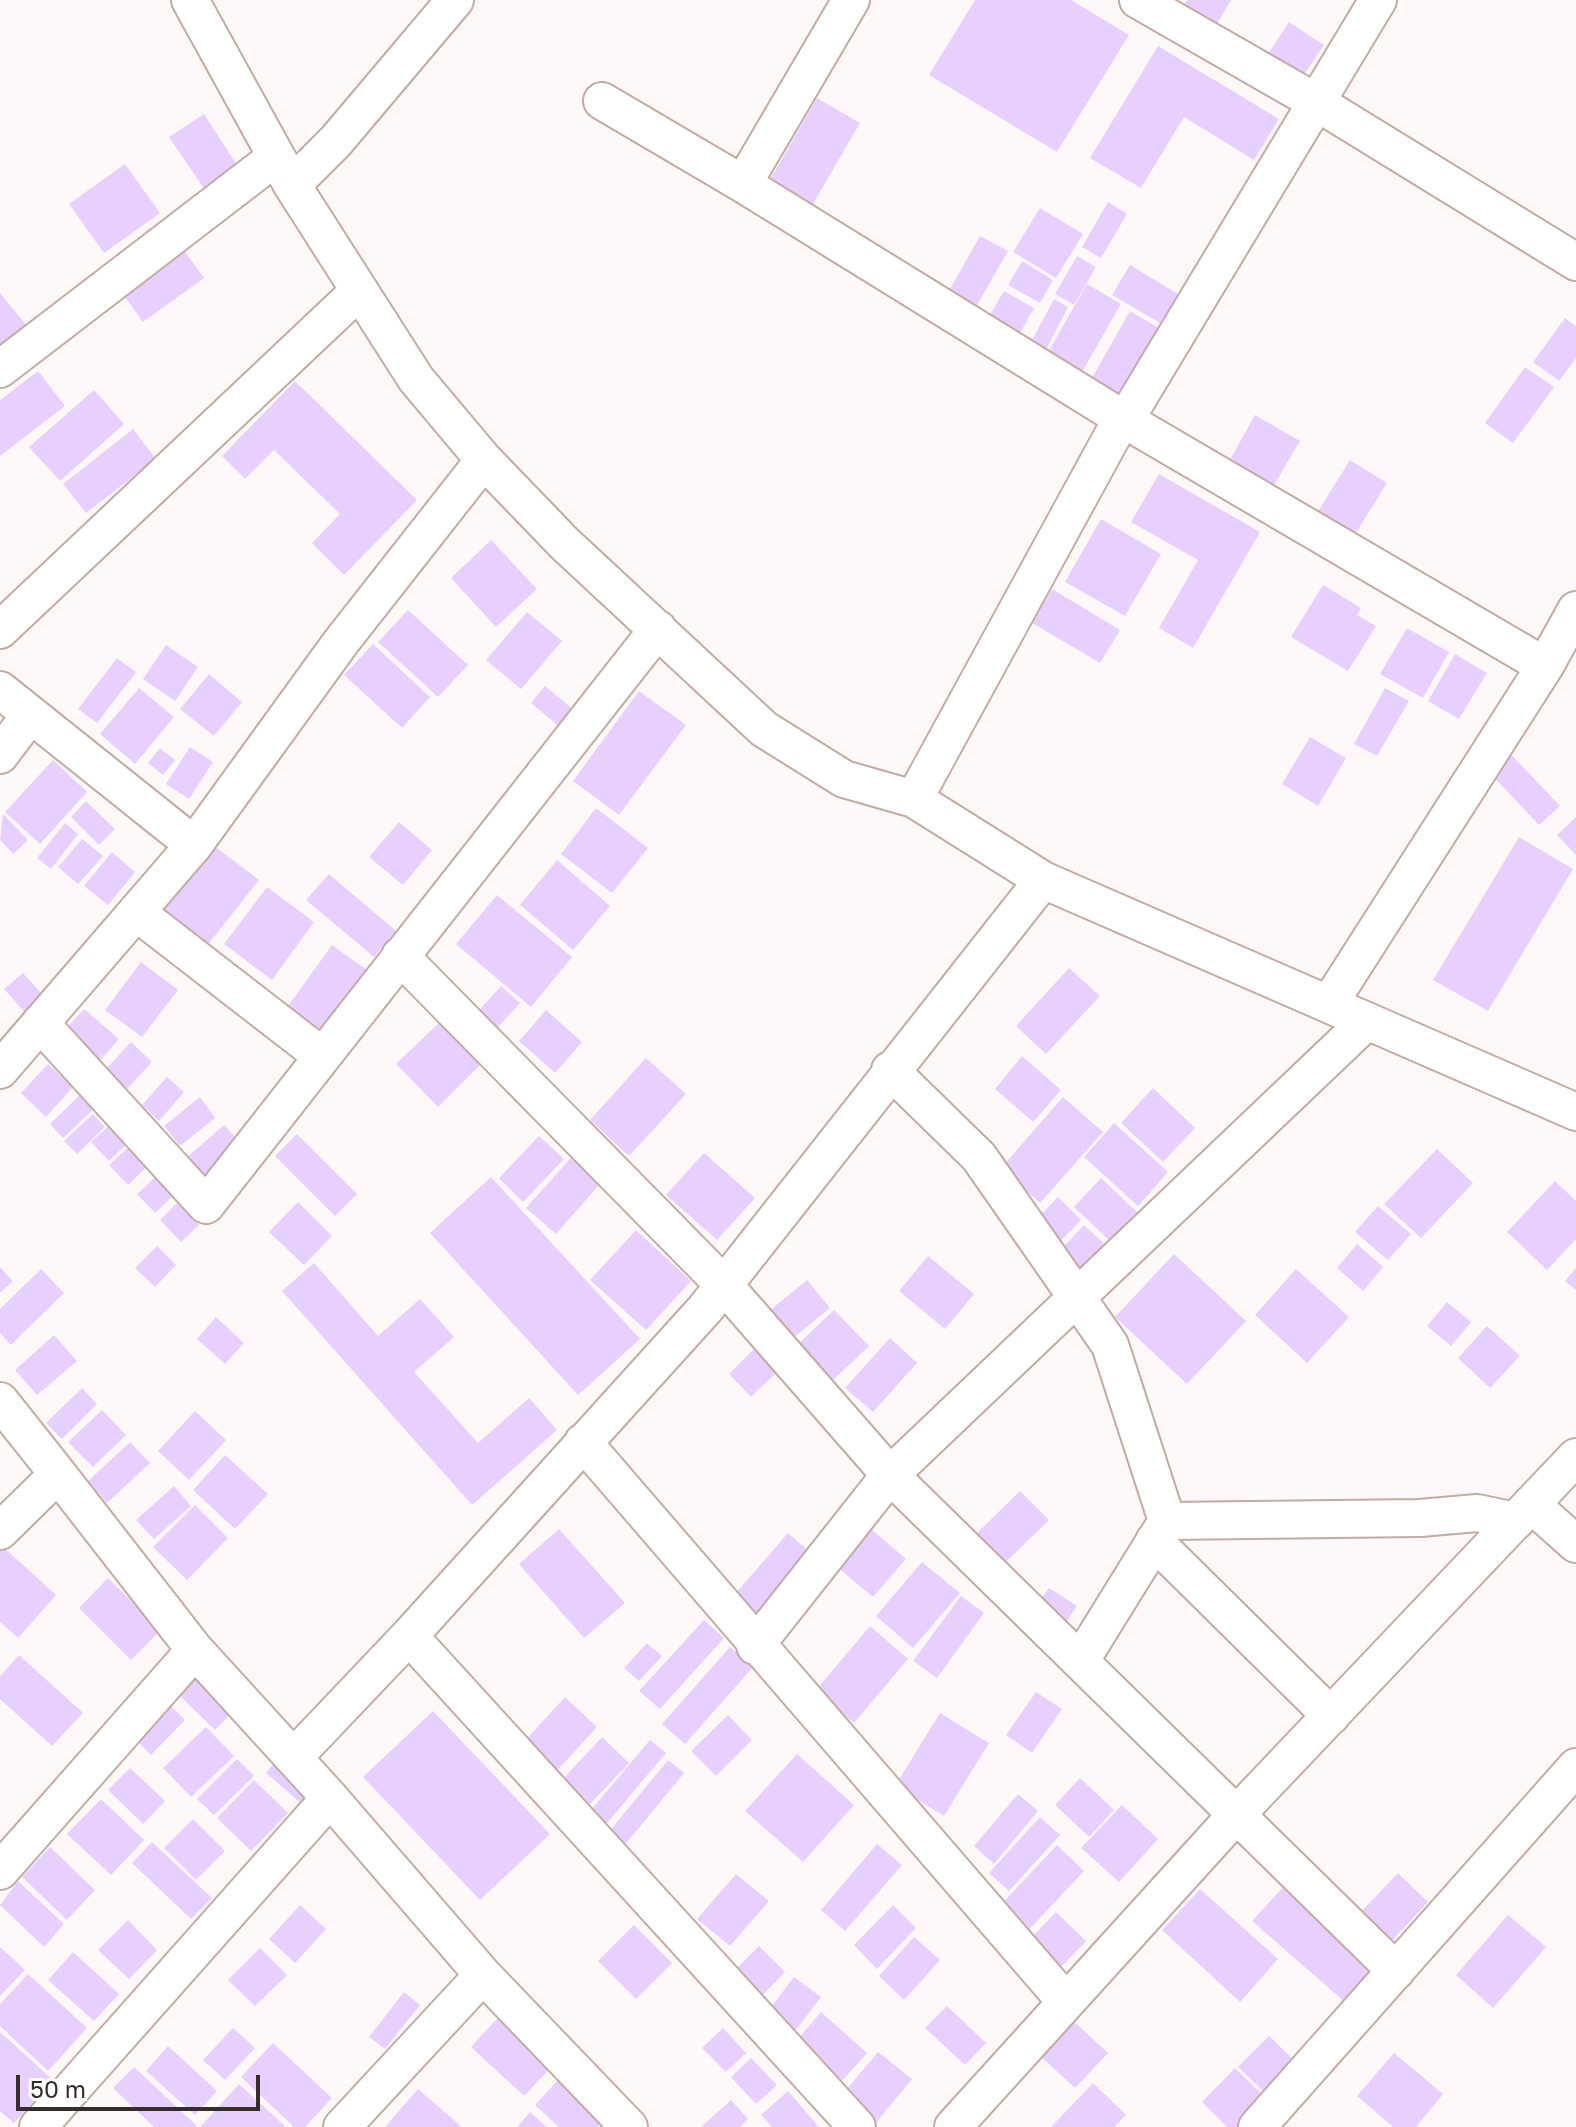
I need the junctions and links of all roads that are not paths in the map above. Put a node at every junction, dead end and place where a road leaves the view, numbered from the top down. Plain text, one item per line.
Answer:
1 (190, 0) edge
2 (455, 0) edge
3 (851, 0) edge
4 (1138, 0) edge
5 (1378, 0) edge
6 (602, 101) dead end
7 (1316, 102) junction
8 (284, 171) junction
9 (743, 184) junction
10 (1576, 262) edge
11 (359, 291) junction
12 (0, 369) edge
13 (1125, 420) junction
14 (484, 460) junction
15 (1576, 610) edge
16 (658, 629) junction
17 (0, 630) edge
18 (1545, 666) junction
19 (0, 690) edge
20 (30, 715) junction
21 (0, 755) edge
22 (914, 799) junction
23 (194, 845) junction
24 (1043, 880) junction
25 (136, 912) junction
26 (400, 956) junction
27 (1329, 1004) junction
28 (1367, 1021) junction
29 (40, 1023) junction
30 (322, 1056) junction
31 (0, 1070) edge
32 (890, 1070) junction
33 (1576, 1112) edge
34 (724, 1285) junction
35 (1076, 1296) junction
36 (0, 1401) edge
37 (583, 1442) junction
38 (1576, 1457) edge
39 (58, 1474) junction
40 (890, 1475) junction
41 (1523, 1513) junction
42 (0, 1531) edge
43 (1160, 1531) junction
44 (1576, 1544) edge
45 (409, 1636) junction
46 (755, 1646) junction
47 (195, 1650) junction
48 (1081, 1660) junction
49 (1331, 1716) junction
50 (294, 1757) junction
51 (1576, 1767) edge
52 (330, 1798) junction
53 (1236, 1815) junction
54 (0, 1871) edge
55 (1396, 1971) junction
56 (483, 1975) junction
57 (1066, 2002) junction
58 (38, 2127) edge
59 (342, 2127) edge
60 (629, 2127) edge
61 (857, 2127) edge
62 (953, 2127) edge
63 (1257, 2127) edge

1 - 8 street
2 - 8 street
3 - 9 street
4 - 7 street
5 - 7 street
6 - 9 street
7 - 10 street
7 - 13 street
8 - 11 street
8 - 12 street
9 - 13 street
11 - 14 street
11 - 17 street
13 - 18 street
13 - 22 street
14 - 16 street
14 - 23 street
15 - 18 street
16 - 22 street
16 - 26 street
18 - 27 street
19 - 20 street
20 - 21 street
20 - 23 street
22 - 24 street
23 - 25 street
24 - 27 street
24 - 32 street
25 - 29 street
25 - 30 street
26 - 30 street
26 - 34 street
27 - 28 street
28 - 33 street
28 - 35 street
29 - 30 street
29 - 31 street
32 - 34 street
32 - 35 street
34 - 37 street
34 - 40 street
35 - 40 street
35 - 43 street
36 - 39 street
37 - 45 street
37 - 46 street
38 - 41 street
39 - 42 street
39 - 47 street
40 - 46 street
40 - 48 street
41 - 43 street
41 - 44 street
41 - 49 street
43 - 48 street
43 - 49 street
45 - 50 street
45 - 61 street
46 - 57 street
47 - 50 street
47 - 54 street
48 - 53 street
49 - 53 street
50 - 52 street
51 - 55 street
52 - 56 street
52 - 58 street
53 - 55 street
53 - 57 street
55 - 63 street
56 - 59 street
56 - 60 street
57 - 62 street

